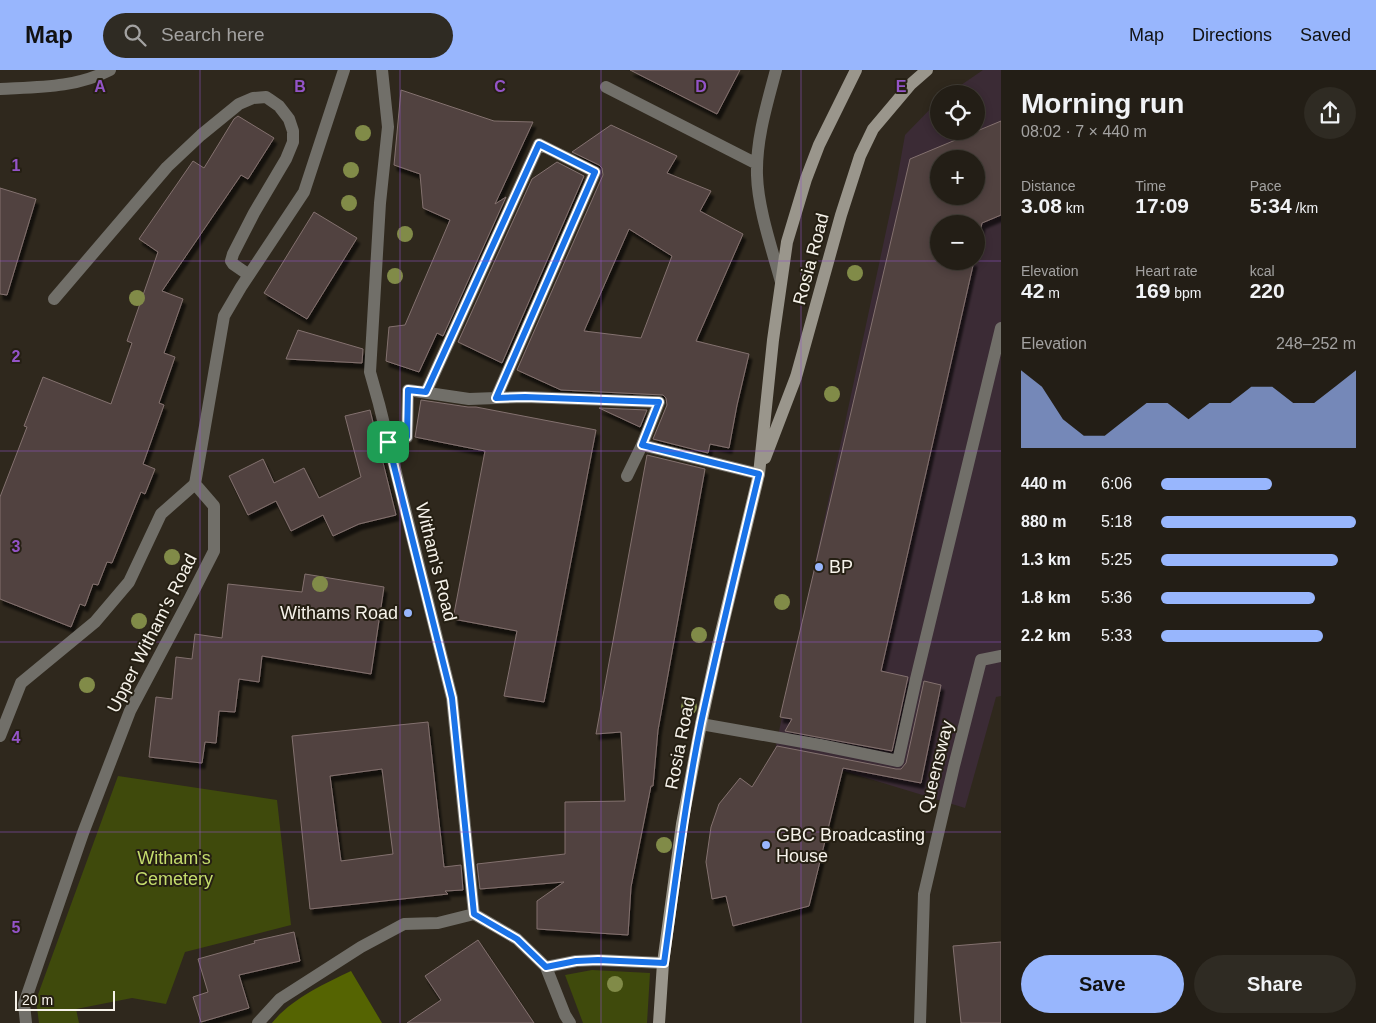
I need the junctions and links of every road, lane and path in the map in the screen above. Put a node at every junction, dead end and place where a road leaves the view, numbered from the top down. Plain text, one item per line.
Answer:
1 (110, 70) edge
2 (344, 70) edge
3 (382, 70) edge
4 (776, 70) edge
5 (856, 70) edge
6 (927, 70) edge
7 (606, 87) dead end
8 (1, 91) edge
9 (757, 164) junction
10 (249, 274) junction
11 (782, 283) junction
12 (54, 299) dead end
13 (1001, 328) edge
14 (426, 392) junction
15 (496, 398) junction
16 (388, 442) junction
17 (642, 445) junction
18 (759, 474) junction
19 (627, 476) dead end
20 (195, 484) junction
21 (1001, 656) edge
22 (701, 724) junction
23 (0, 736) edge
24 (474, 914) junction
25 (664, 963) junction
26 (546, 967) junction
27 (26, 1023) edge
28 (258, 1023) edge
29 (570, 1023) edge
30 (659, 1023) edge
31 (920, 1023) edge

1 - 8 street
2 - 10 street
3 - 16 street, Witham's Road
4 - 9 street
5 - 11 main road, Rosia Road
6 - 18 main road, Rosia Road
7 - 9 street
9 - 11 street
10 - 12 street
10 - 20 street
11 - 18 main road, Rosia Road
13 - 22 street
14 - 15 street
14 - 15 street
14 - 16 street
15 - 17 street
16 - 24 street, Witham's Road
17 - 18 street
17 - 19 street
18 - 22 main road, Rosia Road
20 - 23 street
20 - 27 street, Upper Witham's Road
21 - 31 street, Queensway
22 - 25 main road, Rosia Road
24 - 26 street
24 - 28 street
25 - 26 street
25 - 30 main road, Rosia Road
26 - 29 street

